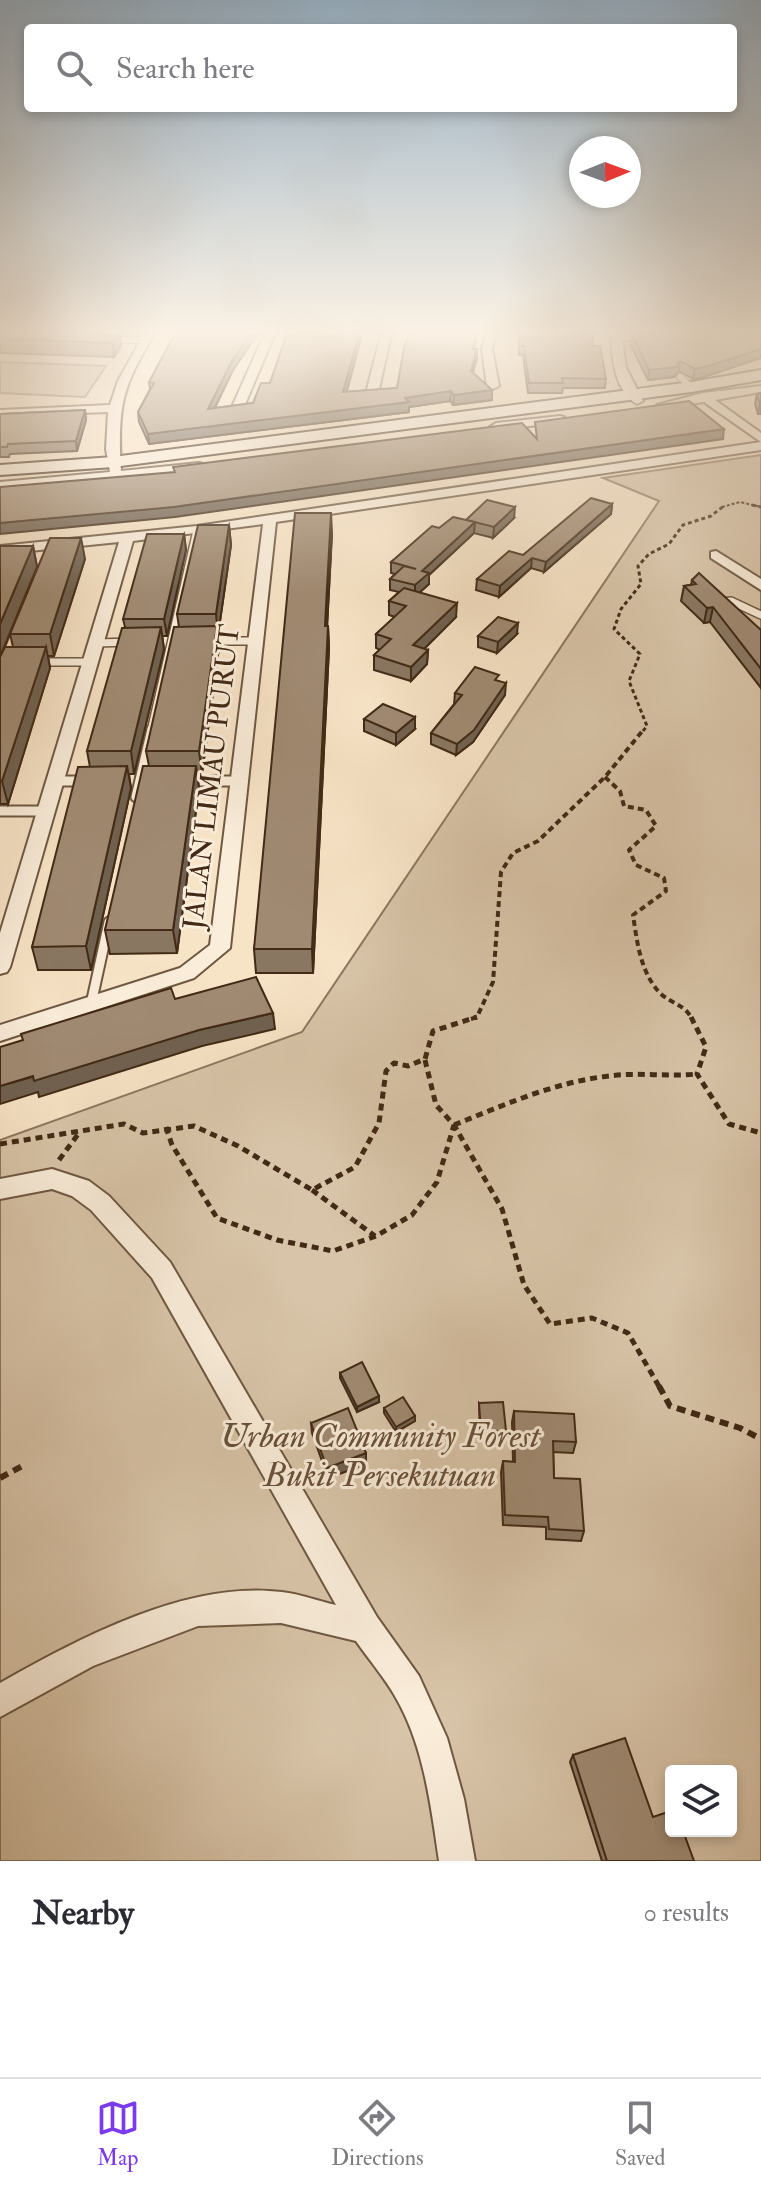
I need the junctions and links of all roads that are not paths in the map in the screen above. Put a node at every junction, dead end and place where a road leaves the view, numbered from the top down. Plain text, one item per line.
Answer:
1 (112, 418) edge
2 (482, 418) edge
3 (568, 418) edge
4 (733, 418) edge
5 (482, 429) edge
6 (761, 439) edge
7 (761, 446) edge
8 (214, 465) edge
9 (114, 466) junction
10 (0, 470) edge
11 (0, 479) edge
12 (0, 486) edge
13 (270, 519) junction
14 (197, 530) junction
15 (127, 539) junction
16 (53, 545) junction
17 (0, 550) edge
18 (716, 555) dead end
19 (47, 560) edge
20 (761, 586) edge
21 (721, 602) edge
22 (761, 615) edge
23 (170, 641) junction
24 (184, 641) edge
25 (199, 641) edge
26 (255, 641) junction
27 (141, 642) edge
28 (156, 642) edge
29 (97, 643) junction
30 (34, 662) edge
31 (92, 662) junction
32 (57, 781) junction
33 (98, 781) edge
34 (125, 781) edge
35 (139, 781) junction
36 (153, 781) edge
37 (181, 781) edge
38 (238, 781) junction
39 (0, 811) edge
40 (48, 811) junction
41 (133, 811) edge
42 (111, 915) edge
43 (0, 967) edge
44 (91, 1004) junction
45 (0, 1033) edge
46 (0, 1189) edge
47 (366, 1628) junction
48 (0, 1701) edge
49 (457, 1861) edge

1 - 9 street
2 - 9 main road
3 - 5 street
4 - 6 street
7 - 13 street
8 - 12 street
9 - 10 main road
9 - 11 main road
13 - 14 street
13 - 26 street, JALAN LIMAU PURUT
14 - 15 street
14 - 23 lane
15 - 16 street
15 - 29 street
16 - 17 street
16 - 19 lane
18 - 20 street
21 - 22 lane
23 - 24 lane
23 - 28 lane
23 - 35 lane
25 - 26 lane
26 - 38 street, JALAN LIMAU PURUT
27 - 29 lane
29 - 31 street
30 - 31 lane
31 - 32 street
32 - 33 lane
32 - 40 street
34 - 35 lane
35 - 36 lane
35 - 41 lane
37 - 38 lane
38 - 44 street, JALAN LIMAU PURUT
39 - 40 lane
40 - 43 street
42 - 44 lane
44 - 45 street, JALAN LIMAU PURUT
46 - 47 street
47 - 48 street
47 - 49 street

